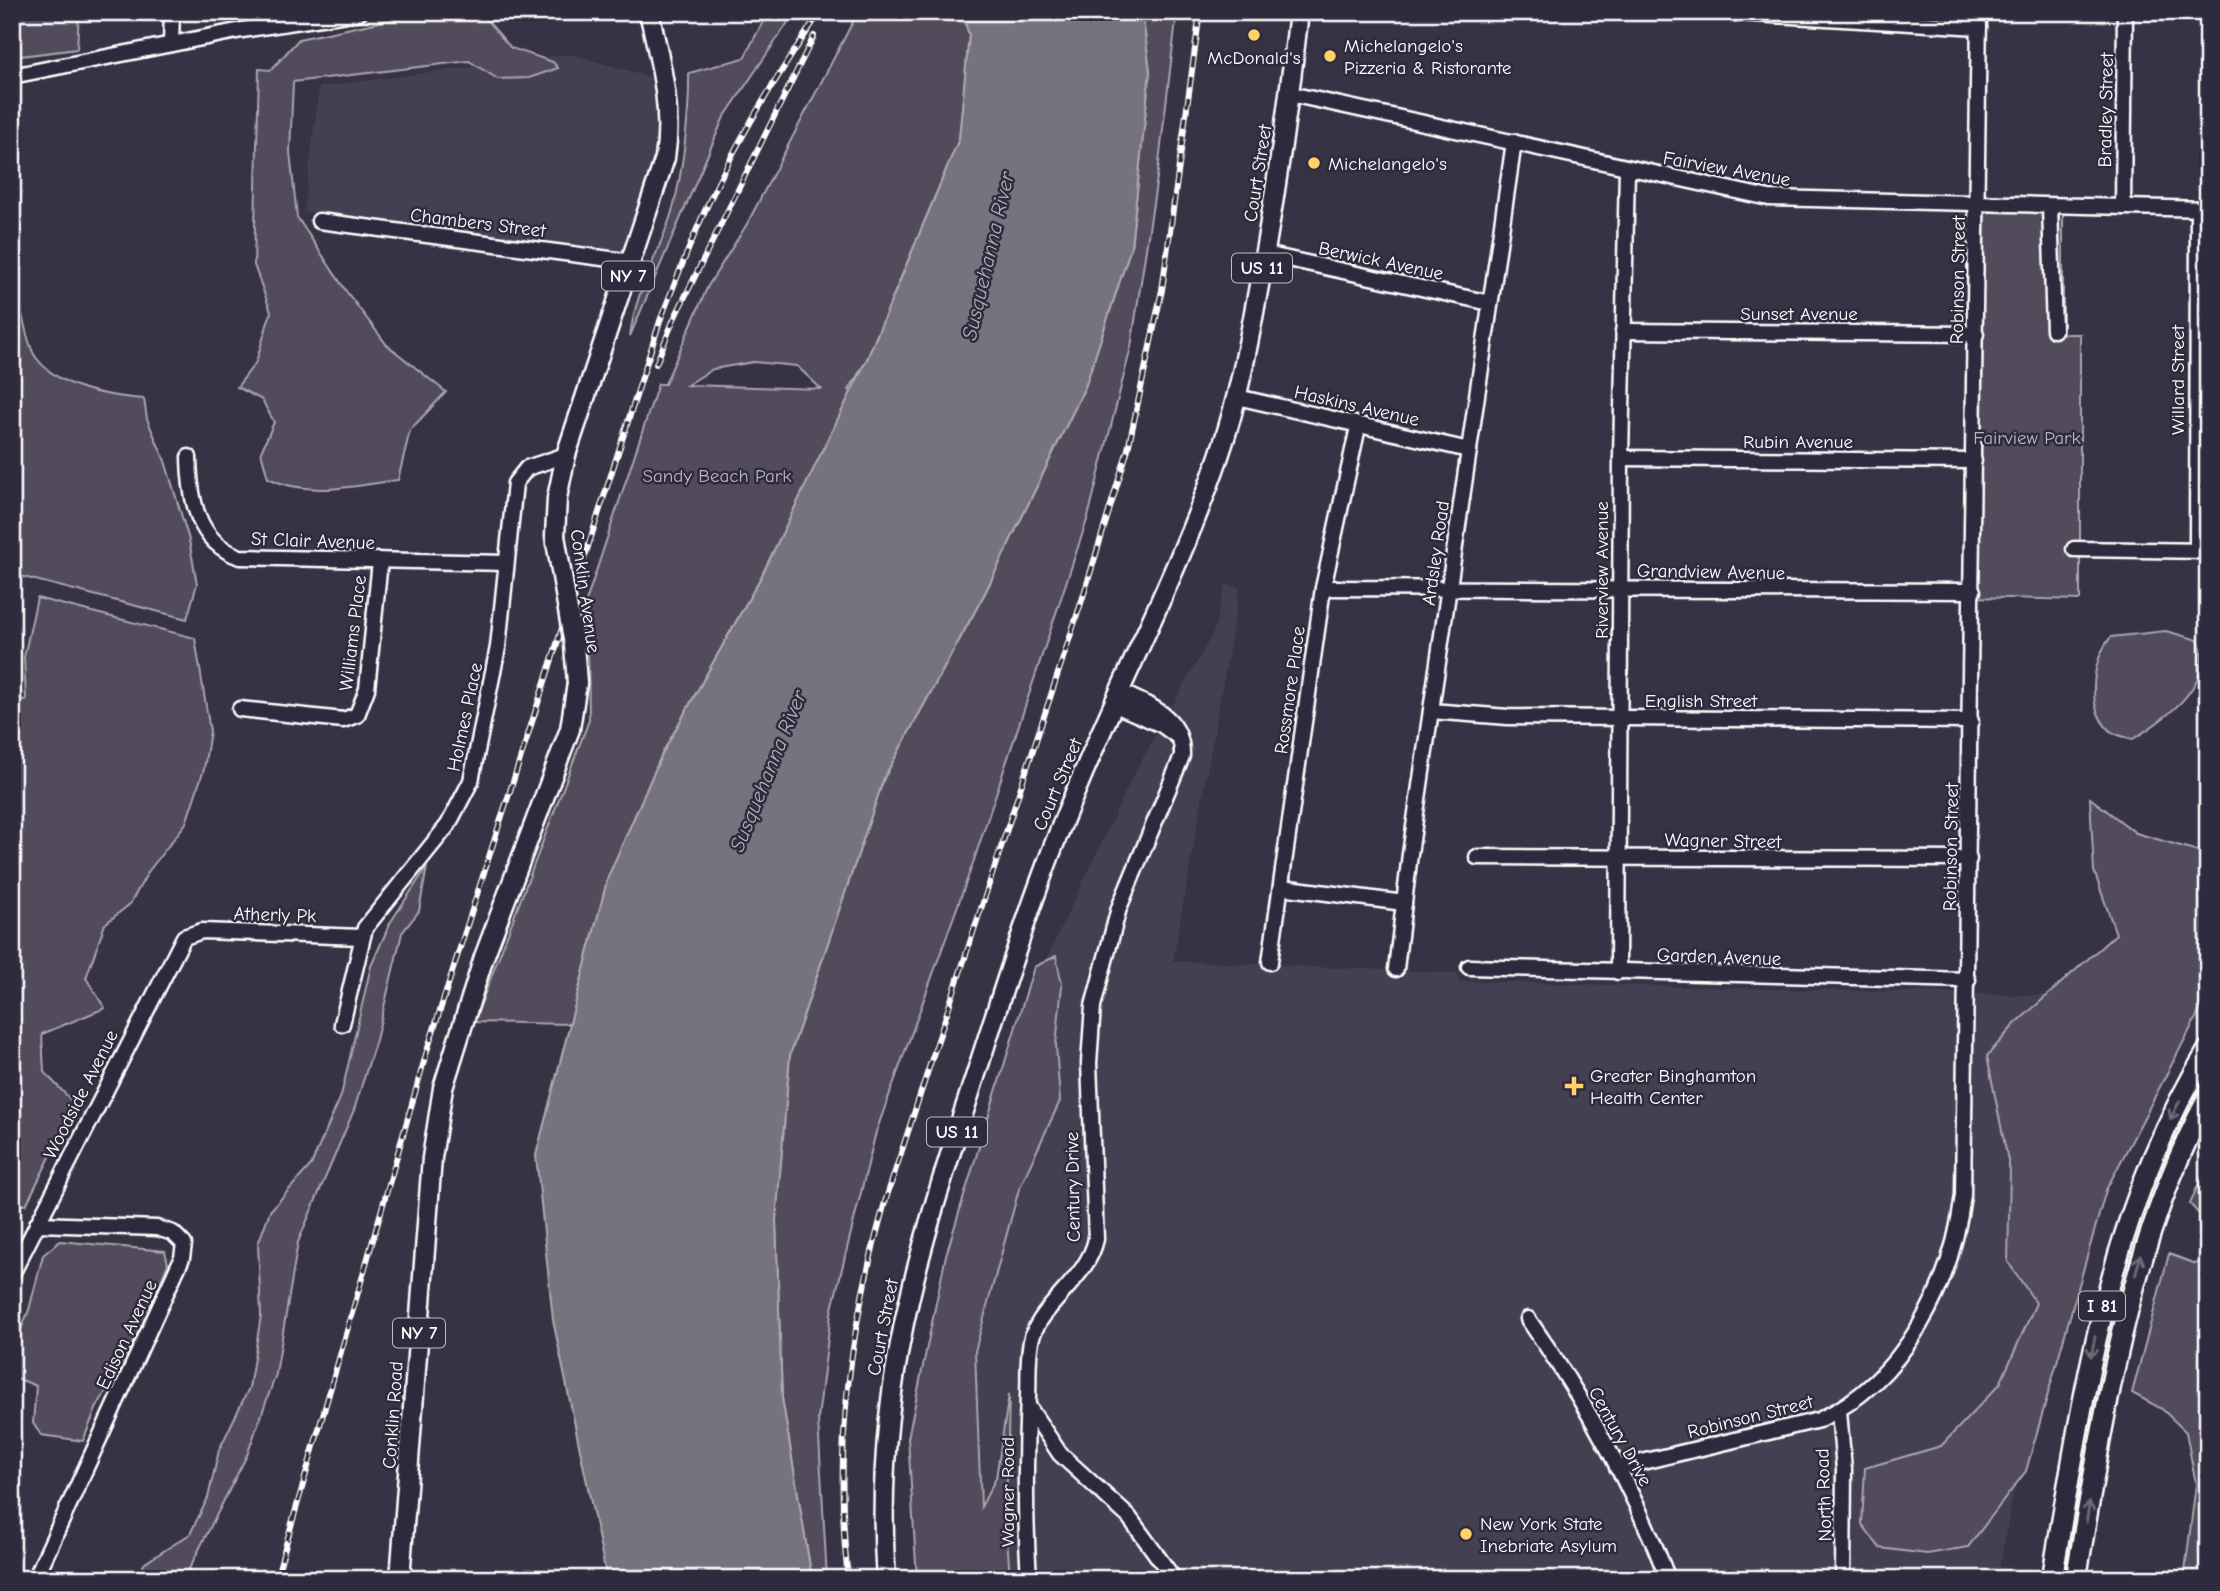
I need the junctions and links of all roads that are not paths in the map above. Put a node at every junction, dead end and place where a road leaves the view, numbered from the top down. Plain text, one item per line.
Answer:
1 (172, 12) edge
2 (360, 12) edge
3 (649, 12) edge
4 (1300, 12) edge
5 (1721, 12) edge
6 (2125, 12) edge
7 (1979, 20) edge
8 (171, 44) junction
9 (12, 76) edge
10 (1290, 94) junction
11 (1514, 142) junction
12 (1627, 168) junction
13 (1978, 204) junction
14 (2050, 206) junction
15 (2123, 207) junction
16 (2203, 209) edge
17 (319, 221) dead end
18 (1265, 254) junction
19 (633, 262) junction
20 (1490, 303) junction
21 (2054, 330) dead end
22 (1623, 331) junction
23 (1976, 334) junction
24 (1237, 397) junction
25 (1358, 427) junction
26 (1469, 450) junction
27 (566, 455) junction
28 (189, 457) dead end
29 (1621, 458) junction
30 (1974, 461) junction
31 (2074, 549) dead end
32 (2202, 551) edge
33 (380, 561) junction
34 (506, 563) junction
35 (1323, 588) junction
36 (1450, 588) junction
37 (1621, 588) junction
38 (1973, 591) junction
39 (1116, 697) junction
40 (240, 709) dead end
41 (1431, 711) junction
42 (1618, 719) junction
43 (1971, 721) junction
44 (1477, 857) dead end
45 (1619, 858) junction
46 (1969, 859) junction
47 (1281, 887) junction
48 (1404, 904) junction
49 (188, 935) joint
50 (361, 937) junction
51 (1270, 962) dead end
52 (1469, 967) dead end
53 (1396, 969) dead end
54 (1618, 972) junction
55 (1968, 980) junction
56 (342, 1024) dead end
57 (2208, 1050) edge
58 (443, 1088) joint
59 (2208, 1098) edge
60 (37, 1224) junction
61 (12, 1274) edge
62 (1528, 1319) dead end
63 (1028, 1406) junction
64 (1839, 1411) junction
65 (1617, 1468) junction
66 (34, 1579) edge
67 (400, 1579) edge
68 (886, 1579) edge
69 (1029, 1579) edge
70 (1174, 1579) edge
71 (1668, 1579) edge
72 (1843, 1579) edge
73 (2052, 1579) edge
74 (2076, 1579) edge

1 - 8 street
2 - 8 street
3 - 19 main road, Conklin Avenue / NY 7
4 - 10 main road, Court Street / US 11
5 - 7 street
6 - 15 street, Bradley Street
7 - 13 street, Robinson Street
8 - 9 street
10 - 11 street, Fairview Avenue
10 - 18 main road, Court Street / US 11
11 - 12 street, Fairview Avenue
11 - 20 street, Ardsley Road
12 - 13 street, Fairview Avenue
12 - 22 street, Riverview Avenue
13 - 14 street, Fairview Avenue
13 - 23 street, Robinson Street
14 - 15 street, Fairview Avenue
14 - 21 street
15 - 16 street, Fairview Avenue
16 - 32 street, Willard Street
17 - 19 street, Chambers Street
18 - 20 street, Berwick Avenue
18 - 24 main road, Court Street / US 11
19 - 27 main road, Conklin Avenue / NY 7
20 - 26 street, Ardsley Road
22 - 23 street, Sunset Avenue
22 - 29 street, Riverview Avenue
23 - 30 street, Robinson Street
24 - 25 street, Haskins Avenue
24 - 39 main road, Court Street / US 11
25 - 26 street, Haskins Avenue
25 - 35 street, Rossmore Place
26 - 36 street, Ardsley Road
27 - 34 street, Holmes Place
27 - 58 main road, Conklin Avenue / NY 7, bridge
28 - 33 street, St Clair Avenue
29 - 30 street, Rubin Avenue
29 - 37 street, Riverview Avenue
30 - 38 street, Robinson Street
31 - 32 street
33 - 34 street, St Clair Avenue
33 - 40 street, Williams Place
34 - 50 street, Holmes Place
35 - 36 street, Grandview Avenue
35 - 47 street, Rossmore Place
36 - 37 street, Grandview Avenue
36 - 41 street, Ardsley Road
37 - 38 street, Grandview Avenue
37 - 42 street, Riverview Avenue
38 - 43 street, Robinson Street
39 - 63 street, Century Drive
39 - 68 main road, Court Street / US 11
41 - 42 street, English Street
41 - 48 street, Ardsley Road
42 - 43 street, English Street
42 - 45 street, Riverview Avenue
43 - 46 street, Robinson Street
44 - 45 street, Wagner Street
45 - 46 street, Wagner Street
45 - 54 street, Riverview Avenue
46 - 55 street, Robinson Street
47 - 48 street
47 - 51 street, Rossmore Place
48 - 53 street, Ardsley Road
49 - 50 street, Atherly Pk
49 - 60 street, Woodside Avenue
50 - 56 street, Holmes Place
52 - 54 street, Garden Avenue
54 - 55 street, Garden Avenue
55 - 64 street, Robinson Street
57 -> 73 highway, I 81
58 - 67 main road, Conklin Road / NY 7
74 -> 59 highway, I 81
60 - 61 street, Woodside Avenue
60 - 66 street, Edison Avenue
62 - 65 street, Century Drive
63 - 69 street, Wagner Road
63 - 70 street
64 - 65 street, Robinson Street
64 - 72 street, North Road
65 - 71 street, Century Drive

